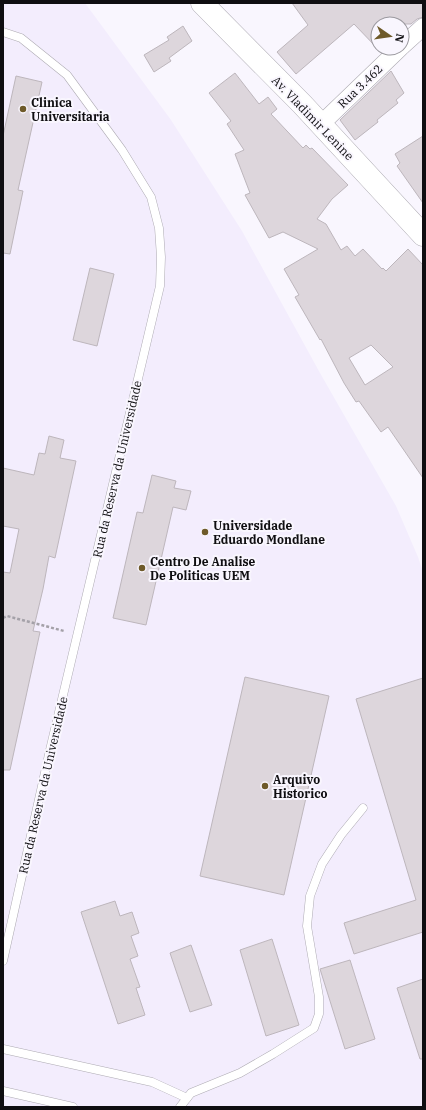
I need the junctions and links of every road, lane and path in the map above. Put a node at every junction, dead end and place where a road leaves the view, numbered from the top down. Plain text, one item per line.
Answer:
1 (202, 3) edge
2 (423, 27) edge
3 (3, 32) edge
4 (410, 39) edge
5 (392, 56) edge
6 (320, 125) junction
7 (423, 235) edge
8 (3, 618) edge
9 (78, 634) junction
10 (363, 808) dead end
11 (3, 961) edge
12 (3, 1049) edge
13 (3, 1091) edge
14 (187, 1098) junction
15 (73, 1107) edge
16 (180, 1107) edge

1 - 6 main road, Av. Vladimir Lenine
2 - 4 street
3 - 9 lane, Rua da Reserva da Universidade
5 - 6 street, Rua 3.462
6 - 7 main road, Av. Vladimir Lenine
8 - 9 path
9 - 11 lane, Rua da Reserva da Universidade
10 - 14 lane
12 - 14 lane
13 - 15 lane
14 - 16 lane

